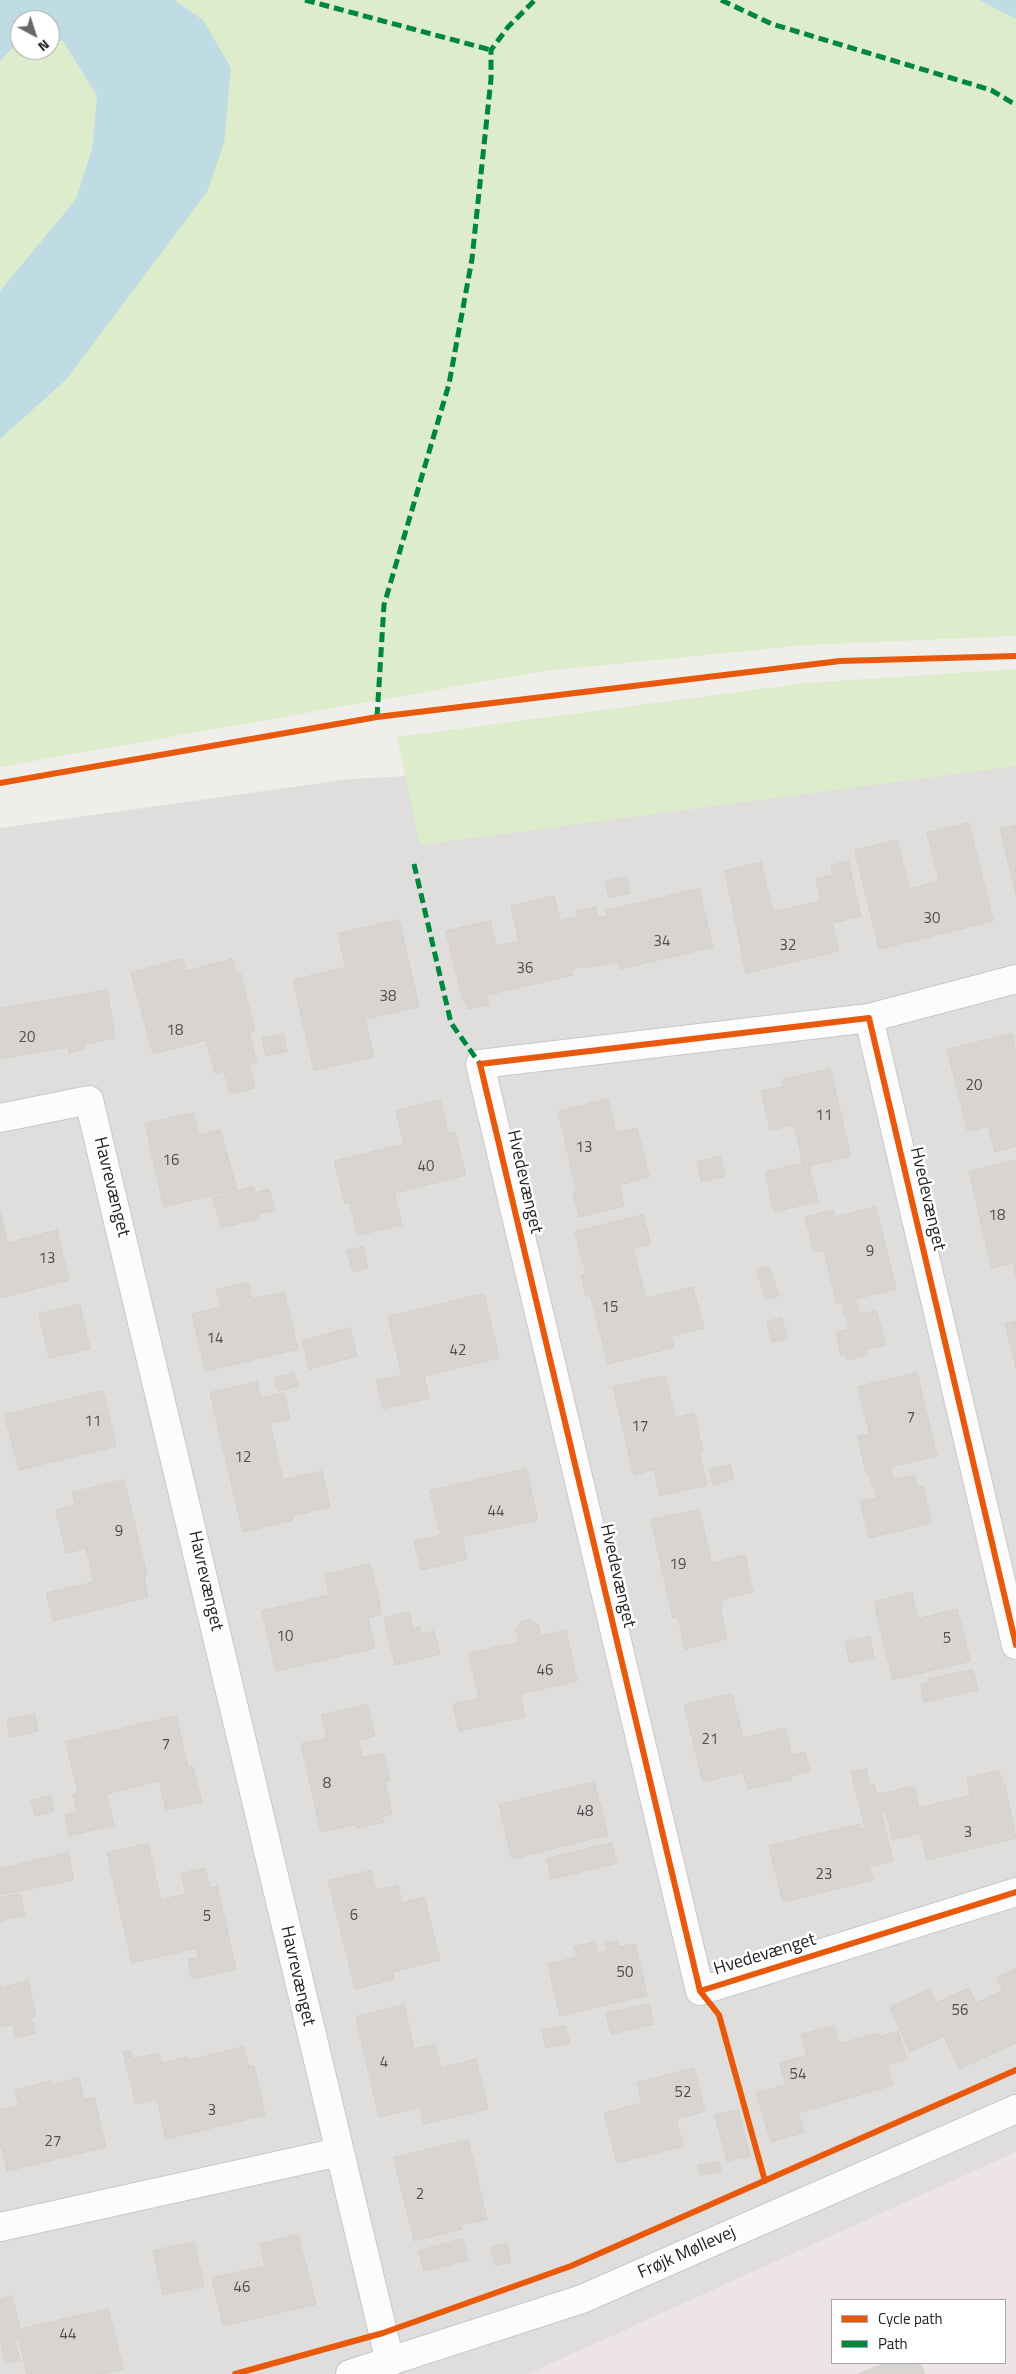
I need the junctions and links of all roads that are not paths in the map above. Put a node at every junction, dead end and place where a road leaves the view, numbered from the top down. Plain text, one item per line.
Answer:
1 (1016, 979) edge
2 (869, 1018) junction
3 (0, 1118) edge
4 (1016, 1645) edge
5 (1016, 1892) edge
6 (1016, 2109) edge
7 (339, 2152) junction
8 (0, 2227) edge
9 (390, 2362) junction
10 (350, 2374) edge

1 - 2 street, Hvedevænget
2 - 4 street, Hvedevænget
2 - 5 street, Hvedevænget
3 - 7 street, Havrevænget
6 - 9 street, Frøjk Møllevej
7 - 8 street
7 - 9 street, Havrevænget
9 - 10 street, Frøjk Møllevej

